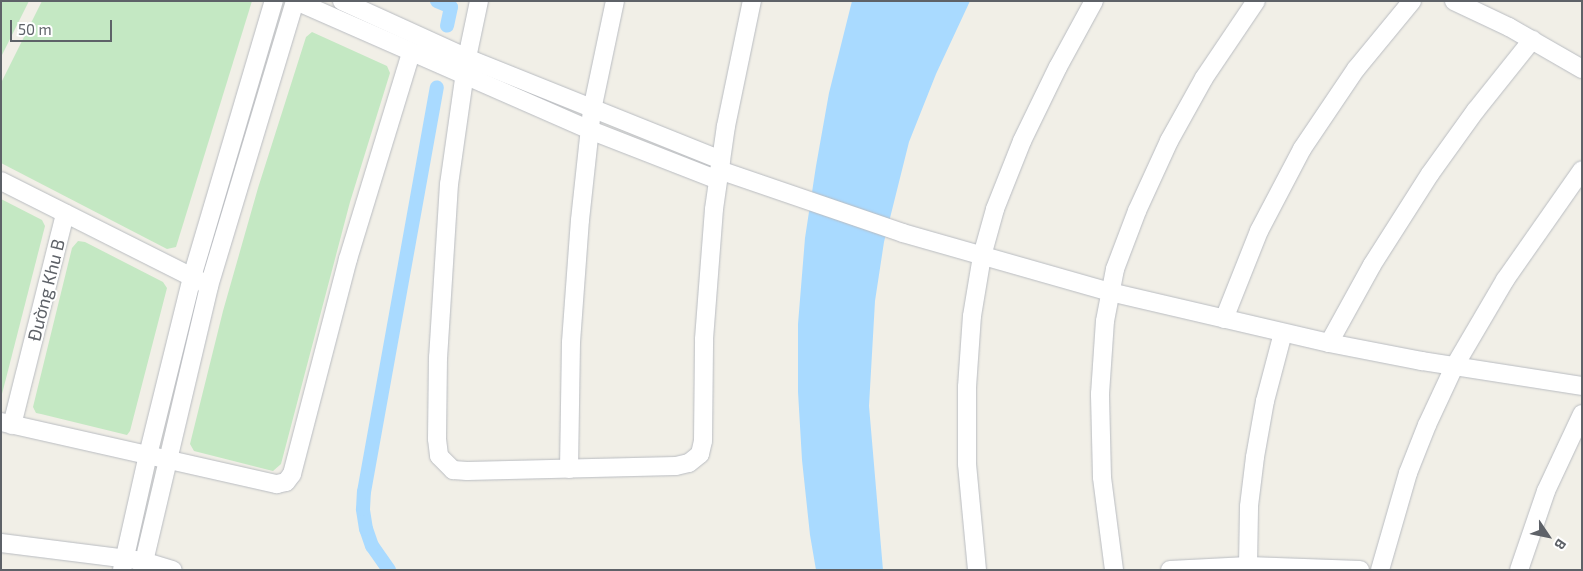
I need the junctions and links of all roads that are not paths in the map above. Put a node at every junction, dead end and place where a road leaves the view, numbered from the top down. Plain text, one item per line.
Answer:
1 (274, 1) edge
2 (295, 1) edge
3 (342, 1) edge
4 (479, 1) edge
5 (615, 1) edge
6 (752, 1) edge
7 (1094, 1) edge
8 (1256, 1) edge
9 (1412, 1) edge
10 (1454, 1) edge
11 (1532, 40) junction
12 (411, 53) junction
13 (466, 58) junction
14 (1582, 69) edge
15 (464, 76) junction
16 (592, 110) junction
17 (590, 130) junction
18 (719, 170) junction
19 (1582, 170) edge
20 (1, 181) edge
21 (65, 214) junction
22 (982, 256) junction
23 (192, 277) junction
24 (209, 286) junction
25 (1110, 292) junction
26 (1224, 319) junction
27 (1283, 333) junction
28 (1329, 343) junction
29 (1454, 366) junction
30 (1582, 386) edge
31 (1582, 414) edge
32 (6, 423) edge
33 (148, 455) junction
34 (166, 458) junction
35 (569, 469) junction
36 (1, 543) edge
37 (123, 564) edge
38 (142, 565) edge
39 (1248, 566) junction
40 (173, 570) edge
41 (978, 570) edge
42 (1114, 570) edge
43 (1170, 570) edge
44 (1360, 570) edge
45 (1380, 570) edge
46 (1519, 570) edge

1 - 23 street
2 - 12 street
2 - 24 street
3 - 13 street
4 - 13 street
5 - 16 street
6 - 18 street
7 - 22 street
8 - 25 street
9 - 26 street
10 - 11 street
11 - 14 street
11 - 28 street
12 - 15 street
12 - 34 street
13 - 15 street
13 - 16 street
15 - 17 street
15 - 35 street
16 - 17 street
16 - 18 street
17 - 18 street
17 - 35 street
18 - 22 street
18 - 35 street
19 - 29 street
20 - 21 street
21 - 23 street
21 - 32 street, Đường Khu B
22 - 25 street
22 - 41 street
23 - 24 street
23 - 33 street
24 - 34 street
25 - 26 street
25 - 42 street
26 - 27 street
27 - 28 street
27 - 39 street
28 - 29 street
29 - 30 street
29 - 45 street
31 - 46 street
32 - 33 street
33 - 34 street
33 - 37 street
34 - 38 street
36 - 37 street
37 - 38 street
38 - 40 street
39 - 43 street
39 - 44 street

